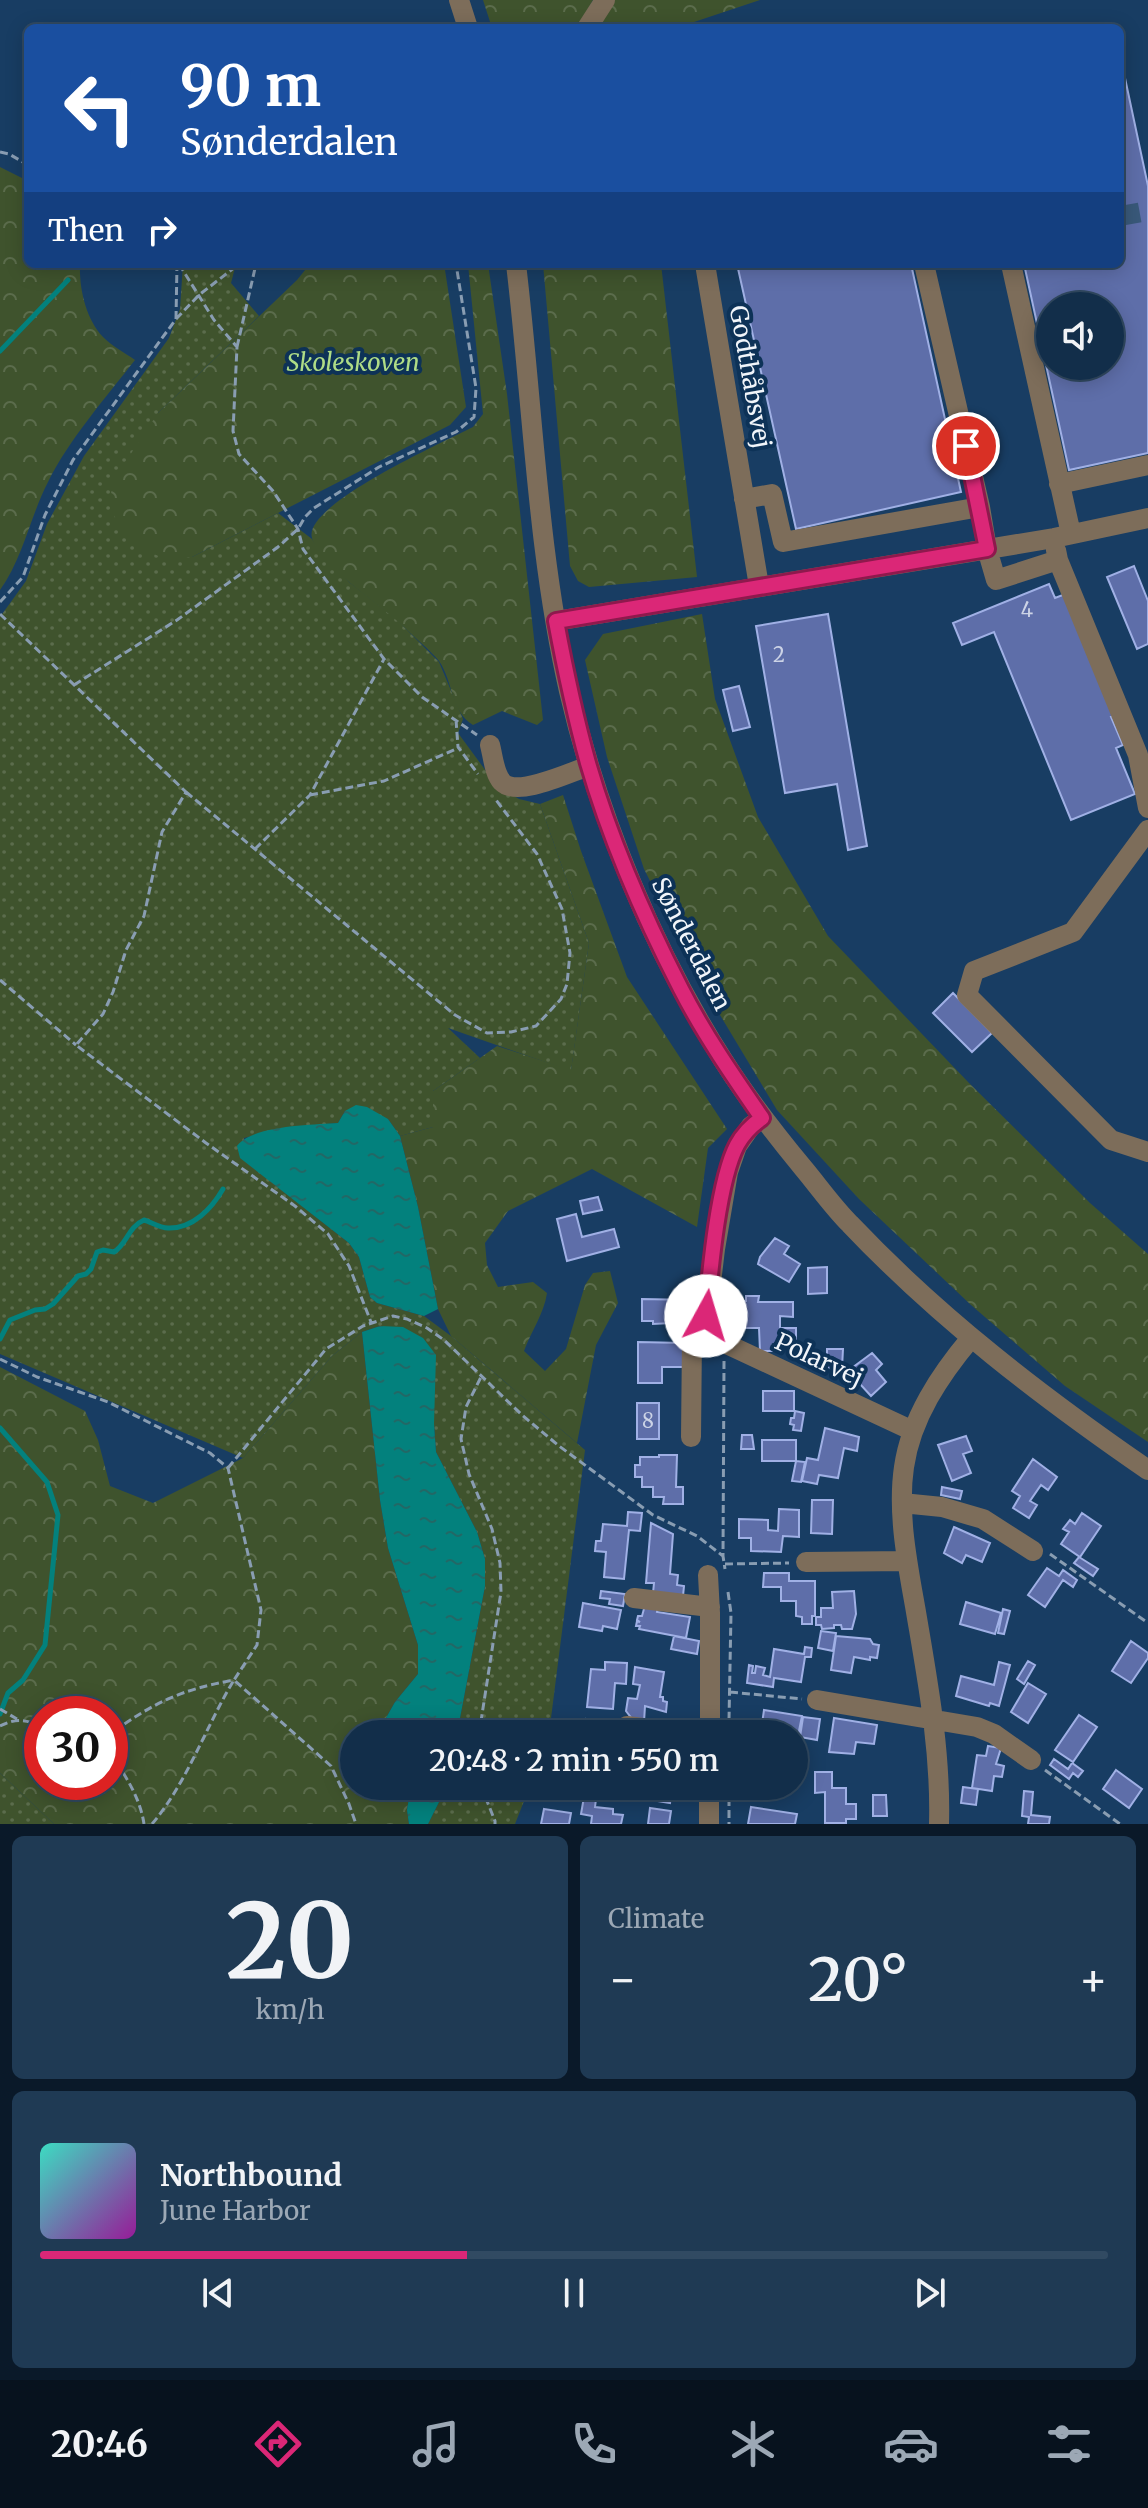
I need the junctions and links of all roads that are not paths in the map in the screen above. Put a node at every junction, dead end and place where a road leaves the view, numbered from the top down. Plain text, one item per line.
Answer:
1 (459, 0) edge
2 (605, 0) edge
3 (467, 24) edge
4 (590, 24) edge
5 (516, 268) edge
6 (706, 268) edge
7 (925, 268) edge
8 (1012, 268) edge
9 (1148, 465) edge
10 (1059, 484) junction
11 (744, 499) junction
12 (980, 507) junction
13 (1148, 518) edge
14 (1062, 536) junction
15 (987, 549) junction
16 (1058, 560) junction
17 (759, 586) junction
18 (556, 621) junction
19 (490, 745) road end
20 (589, 766) junction
21 (1148, 808) edge
22 (1148, 830) edge
23 (762, 1118) junction
24 (1148, 1152) edge
25 (705, 1334) junction
26 (971, 1338) junction
27 (913, 1431) junction
28 (691, 1437) dead end
29 (1148, 1470) edge
30 (902, 1503) junction
31 (1033, 1551) road end
32 (907, 1561) junction
33 (806, 1562) road end
34 (720, 1572) road end
35 (634, 1598) dead end
36 (710, 1607) junction
37 (817, 1700) road end
38 (934, 1719) junction
39 (710, 1720) edge
40 (1031, 1760) road end
41 (709, 1800) edge
42 (709, 1824) edge
43 (939, 1824) edge

1 - 3 street
2 - 4 street
5 - 18 street, Sønderdalen
6 - 11 street, Godthåbsvej
7 - 12 street
8 - 10 street
9 - 10 street
10 - 14 street
11 - 12 street
11 - 17 street, Godthåbsvej
12 - 15 street
13 - 14 street
14 - 15 street
14 - 16 street
15 - 16 street
15 - 17 street
16 - 21 street
17 - 18 street
18 - 20 street, Sønderdalen
19 - 20 street
20 - 23 street, Sønderdalen
22 - 24 street
23 - 25 street
23 - 26 street, Sønderdalen
25 - 27 street, Polarvej
25 - 28 street
26 - 27 street
26 - 29 street, Sønderdalen
27 - 30 street
30 - 31 street
30 - 32 street
32 - 33 street
32 - 38 street
34 - 36 street
35 - 36 street
36 - 39 street
37 - 38 street
38 - 40 street
38 - 43 street
41 - 42 street

